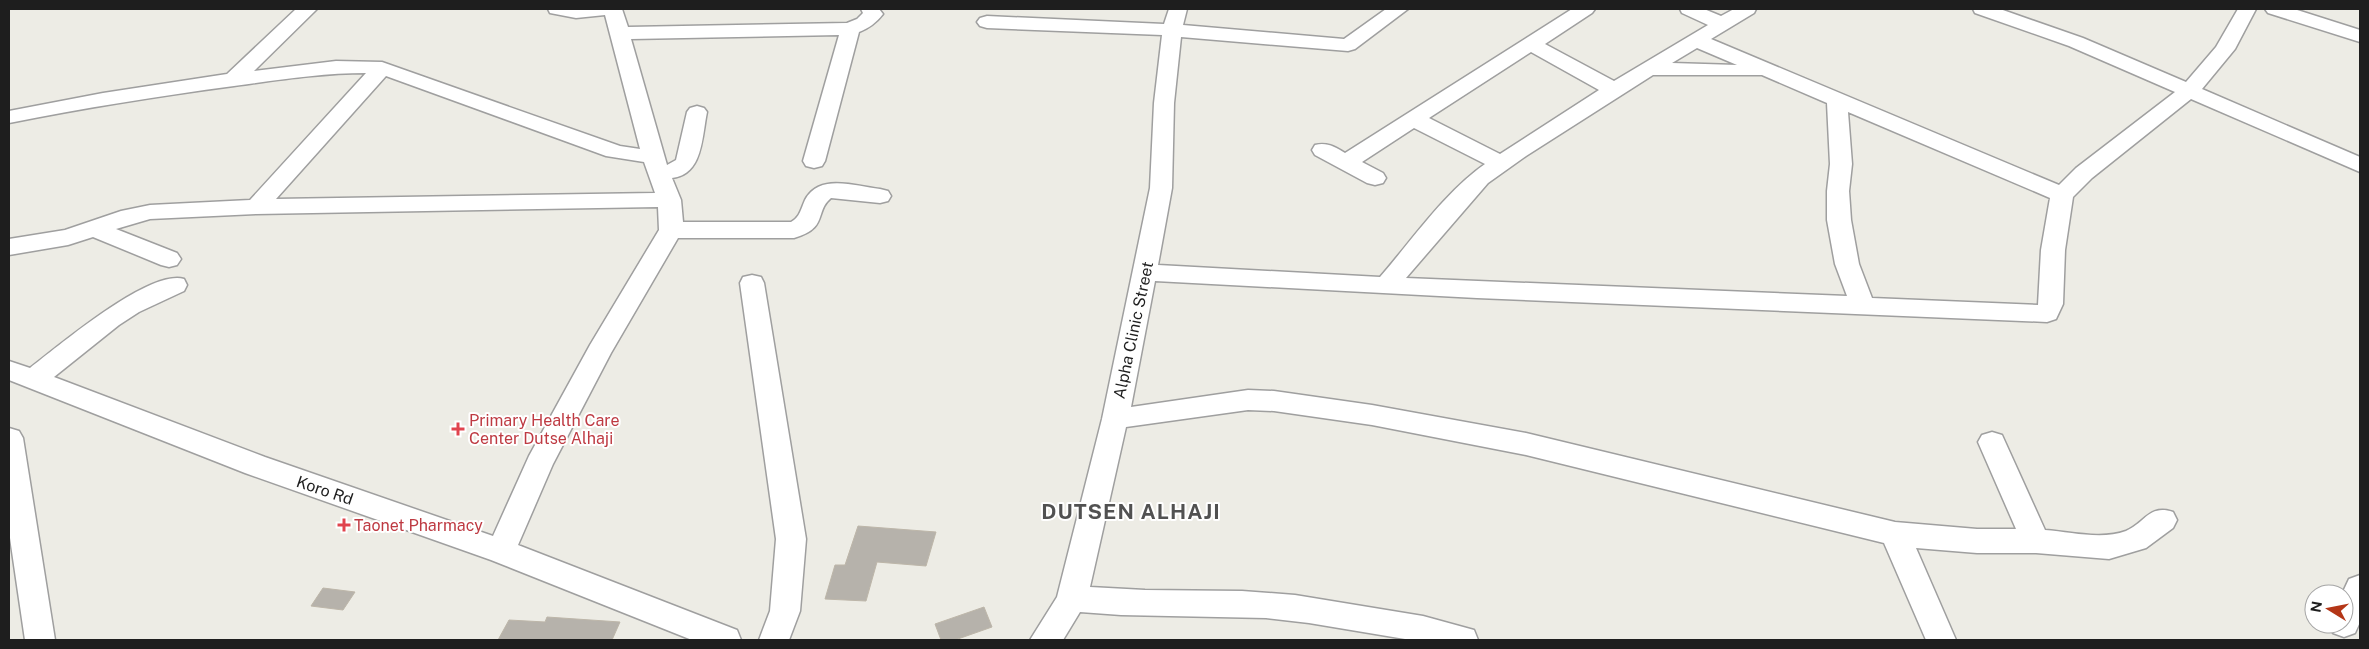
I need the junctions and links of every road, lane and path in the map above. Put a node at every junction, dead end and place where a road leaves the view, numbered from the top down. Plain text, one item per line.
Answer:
1 (308, 9) edge
2 (557, 9) edge
3 (611, 9) edge
4 (870, 9) edge
5 (1398, 9) edge
6 (1585, 9) edge
7 (1689, 9) edge
8 (1747, 9) edge
9 (1982, 9) edge
10 (2247, 9) edge
11 (2275, 9) edge
12 (2016, 13) edge
13 (1175, 19) edge
14 (987, 22) dead end
15 (1722, 24) junction
16 (850, 29) junction
17 (620, 33) junction
18 (2360, 36) edge
19 (1696, 40) junction
20 (1529, 43) junction
21 (382, 68) junction
22 (1649, 69) junction
23 (1770, 72) junction
24 (234, 80) junction
25 (1614, 90) junction
26 (2189, 91) junction
27 (1837, 100) junction
28 (696, 112) dead end
29 (9, 117) edge
30 (1412, 118) junction
31 (1323, 150) dead end
32 (814, 161) dead end
33 (1346, 162) junction
34 (1501, 163) junction
35 (656, 165) junction
36 (2360, 165) edge
37 (1376, 178) dead end
38 (2062, 195) junction
39 (880, 196) dead end
40 (670, 200) junction
41 (256, 207) junction
42 (95, 229) junction
43 (671, 230) junction
44 (9, 247) edge
45 (169, 259) dead end
46 (1145, 272) junction
47 (752, 283) dead end
48 (1387, 284) junction
49 (175, 285) dead end
50 (1863, 305) junction
51 (16, 375) edge
52 (1114, 419) junction
53 (9, 438) edge
54 (1992, 442) dead end
55 (2163, 520) dead end
56 (1895, 534) junction
57 (2036, 541) junction
58 (501, 551) junction
59 (2360, 588) edge
60 (1072, 598) junction
61 (2354, 602) edge
62 (1412, 634) edge
63 (40, 640) edge
64 (726, 640) edge
65 (774, 640) edge
66 (1045, 640) edge
67 (1463, 640) edge
68 (1941, 640) edge

1 - 24 street
2 - 3 street
3 - 17 street
4 - 16 street
5 - 13 street
6 - 20 street
7 - 15 street
8 - 15 street
9 - 12 street
10 - 26 street
11 - 18 street
12 - 26 street
13 - 14 street
13 - 46 street, Alpha Clinic Street
15 - 19 street
16 - 17 street
16 - 32 street
17 - 35 street
19 - 22 street
19 - 23 street
20 - 25 street
20 - 30 street
21 - 24 street
21 - 35 street
21 - 41 street
22 - 23 street
22 - 25 street
23 - 27 street
24 - 29 street
25 - 34 street
26 - 36 street
26 - 38 street
27 - 38 street
27 - 50 street
28 - 35 street
30 - 33 street
30 - 34 street
31 - 33 street
33 - 37 street
34 - 48 street
35 - 40 street
38 - 50 street
39 - 43 street
40 - 41 street
40 - 43 street
41 - 42 street
42 - 44 street
42 - 45 street
43 - 58 street
46 - 48 street
46 - 52 street, Alpha Clinic Street
47 - 65 street
48 - 50 street
49 - 51 street
51 - 58 street, Koro Rd
52 - 56 street
52 - 60 street, Alpha Clinic Street
53 - 63 street
54 - 57 street
55 - 57 street
56 - 57 street
56 - 68 street
58 - 64 street, Koro Rd
59 - 61 street
60 - 62 street
60 - 66 street, Alpha Clinic Street
62 - 67 street

